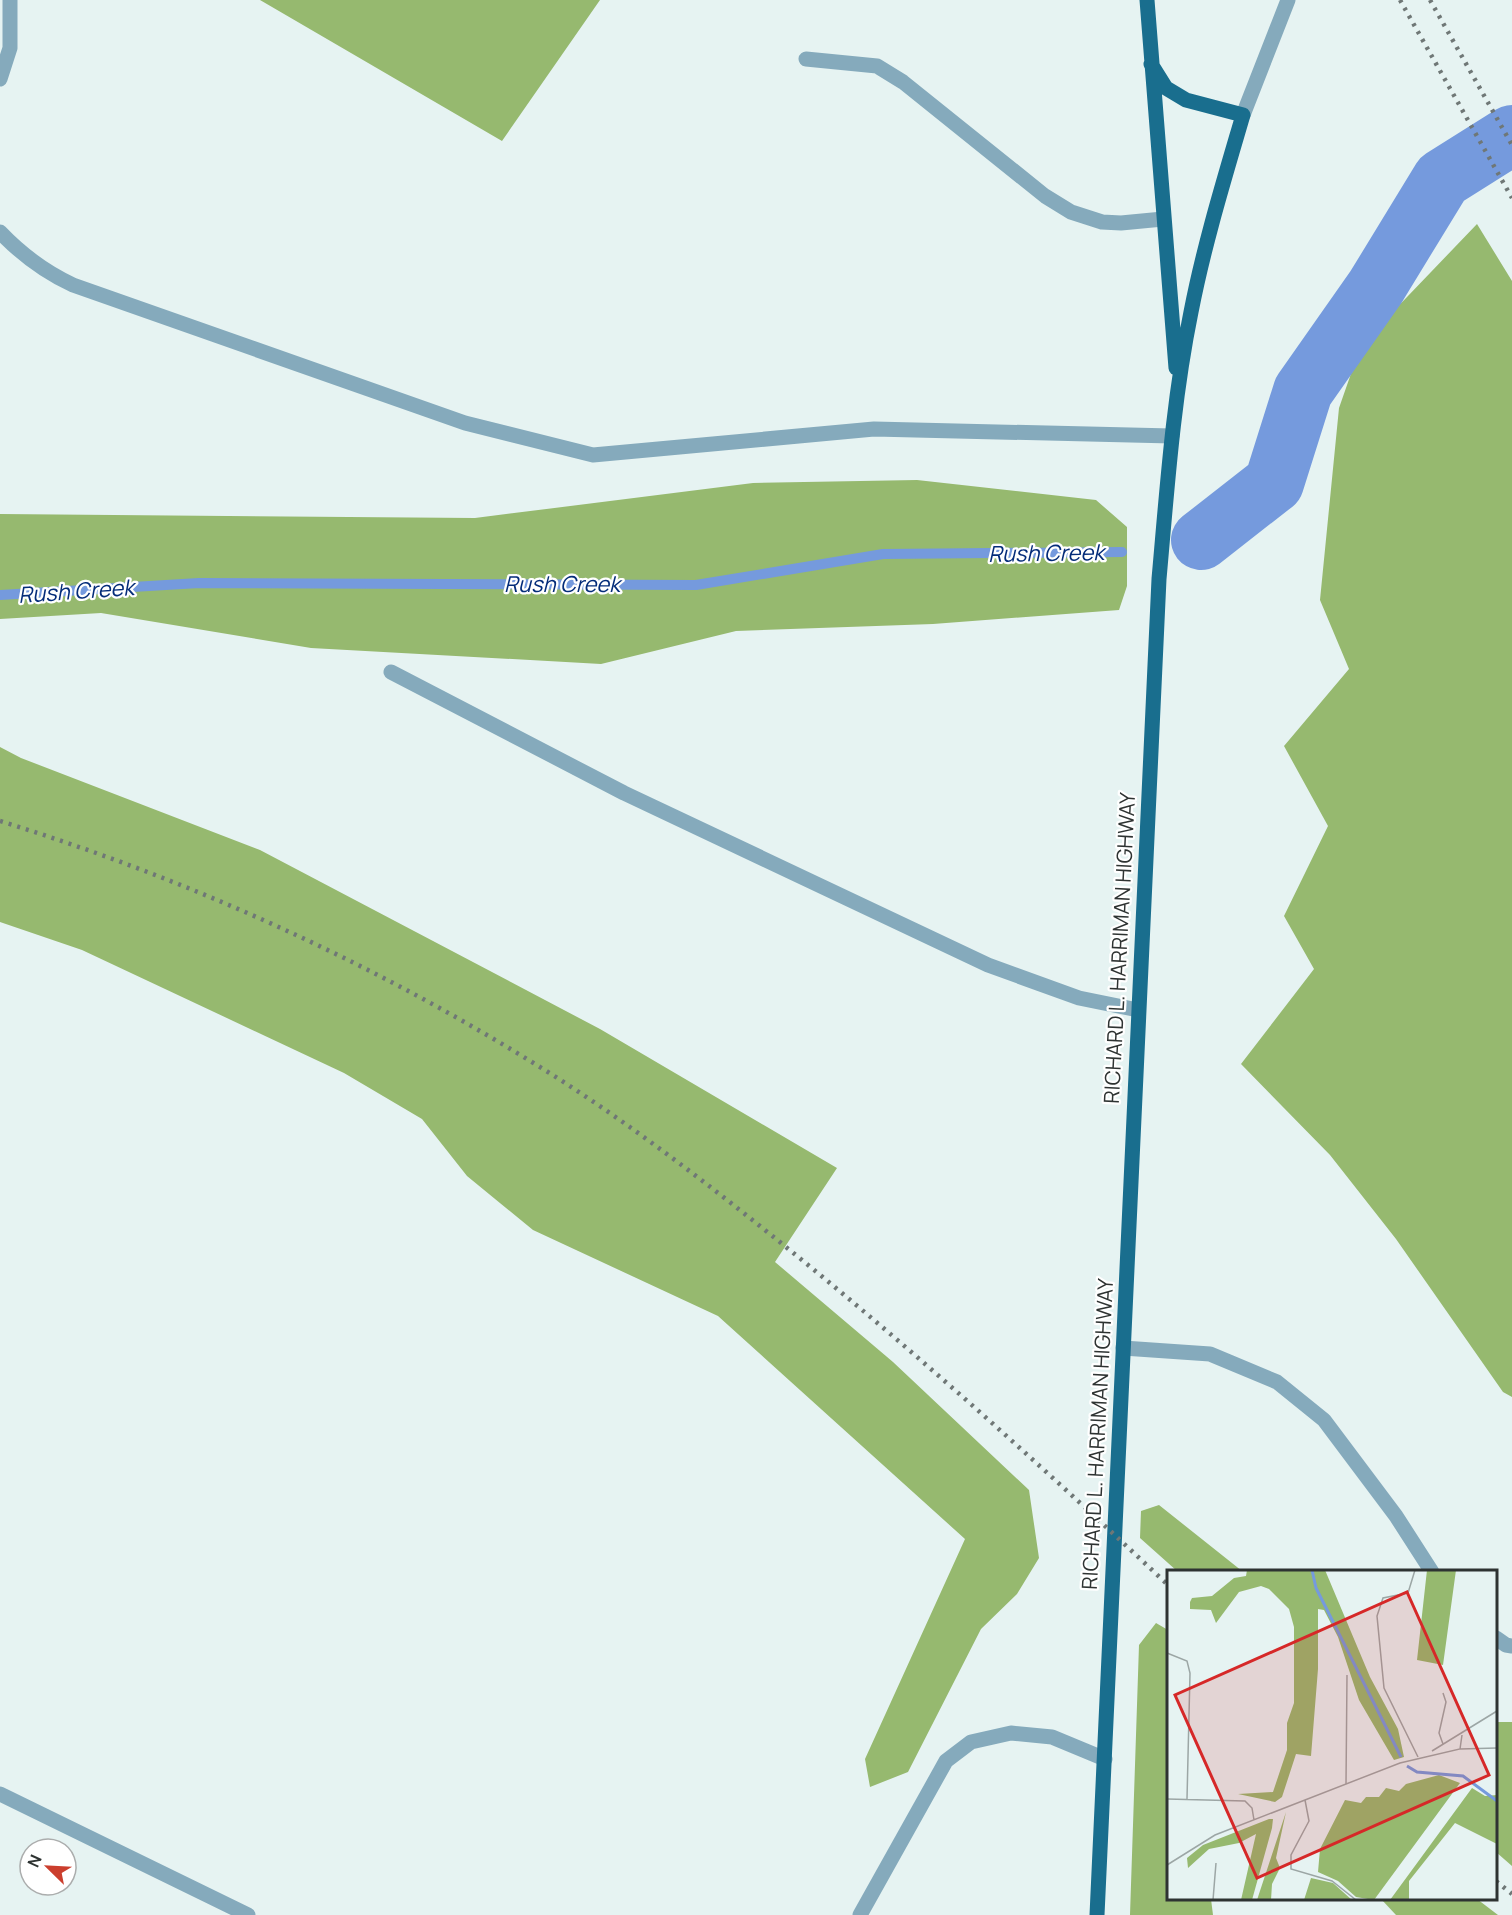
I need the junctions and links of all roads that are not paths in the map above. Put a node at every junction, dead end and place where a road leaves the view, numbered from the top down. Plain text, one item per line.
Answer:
1 (10, 0) edge
2 (1147, 0) edge
3 (1288, 0) edge
4 (806, 59) dead end
5 (1151, 64) junction
6 (0, 80) edge
7 (1243, 115) junction
8 (1163, 219) junction
9 (0, 232) edge
10 (1178, 389) junction
11 (1172, 436) junction
12 (391, 672) dead end
13 (1138, 1010) junction
14 (1123, 1348) junction
15 (1431, 1570) edge
16 (1497, 1639) edge
17 (1512, 1646) edge
18 (1105, 1759) junction
19 (0, 1794) edge
20 (248, 1915) edge
21 (860, 1915) edge
22 (1097, 1915) edge

1 - 6 street
2 - 5 main road
3 - 7 street, RICHARD L. HARRIMAN HIGHWAY
4 - 8 street
5 - 7 main road
5 - 8 main road
7 - 10 main road, RICHARD L. HARRIMAN HIGHWAY
8 - 10 main road
9 - 11 street
10 - 11 main road, RICHARD L. HARRIMAN HIGHWAY
11 - 13 main road, RICHARD L. HARRIMAN HIGHWAY
12 - 13 street
13 - 14 main road, RICHARD L. HARRIMAN HIGHWAY
14 - 15 street
14 - 18 main road, RICHARD L. HARRIMAN HIGHWAY
16 - 17 street
18 - 21 street
18 - 22 main road, RICHARD L. HARRIMAN HIGHWAY
19 - 20 street

